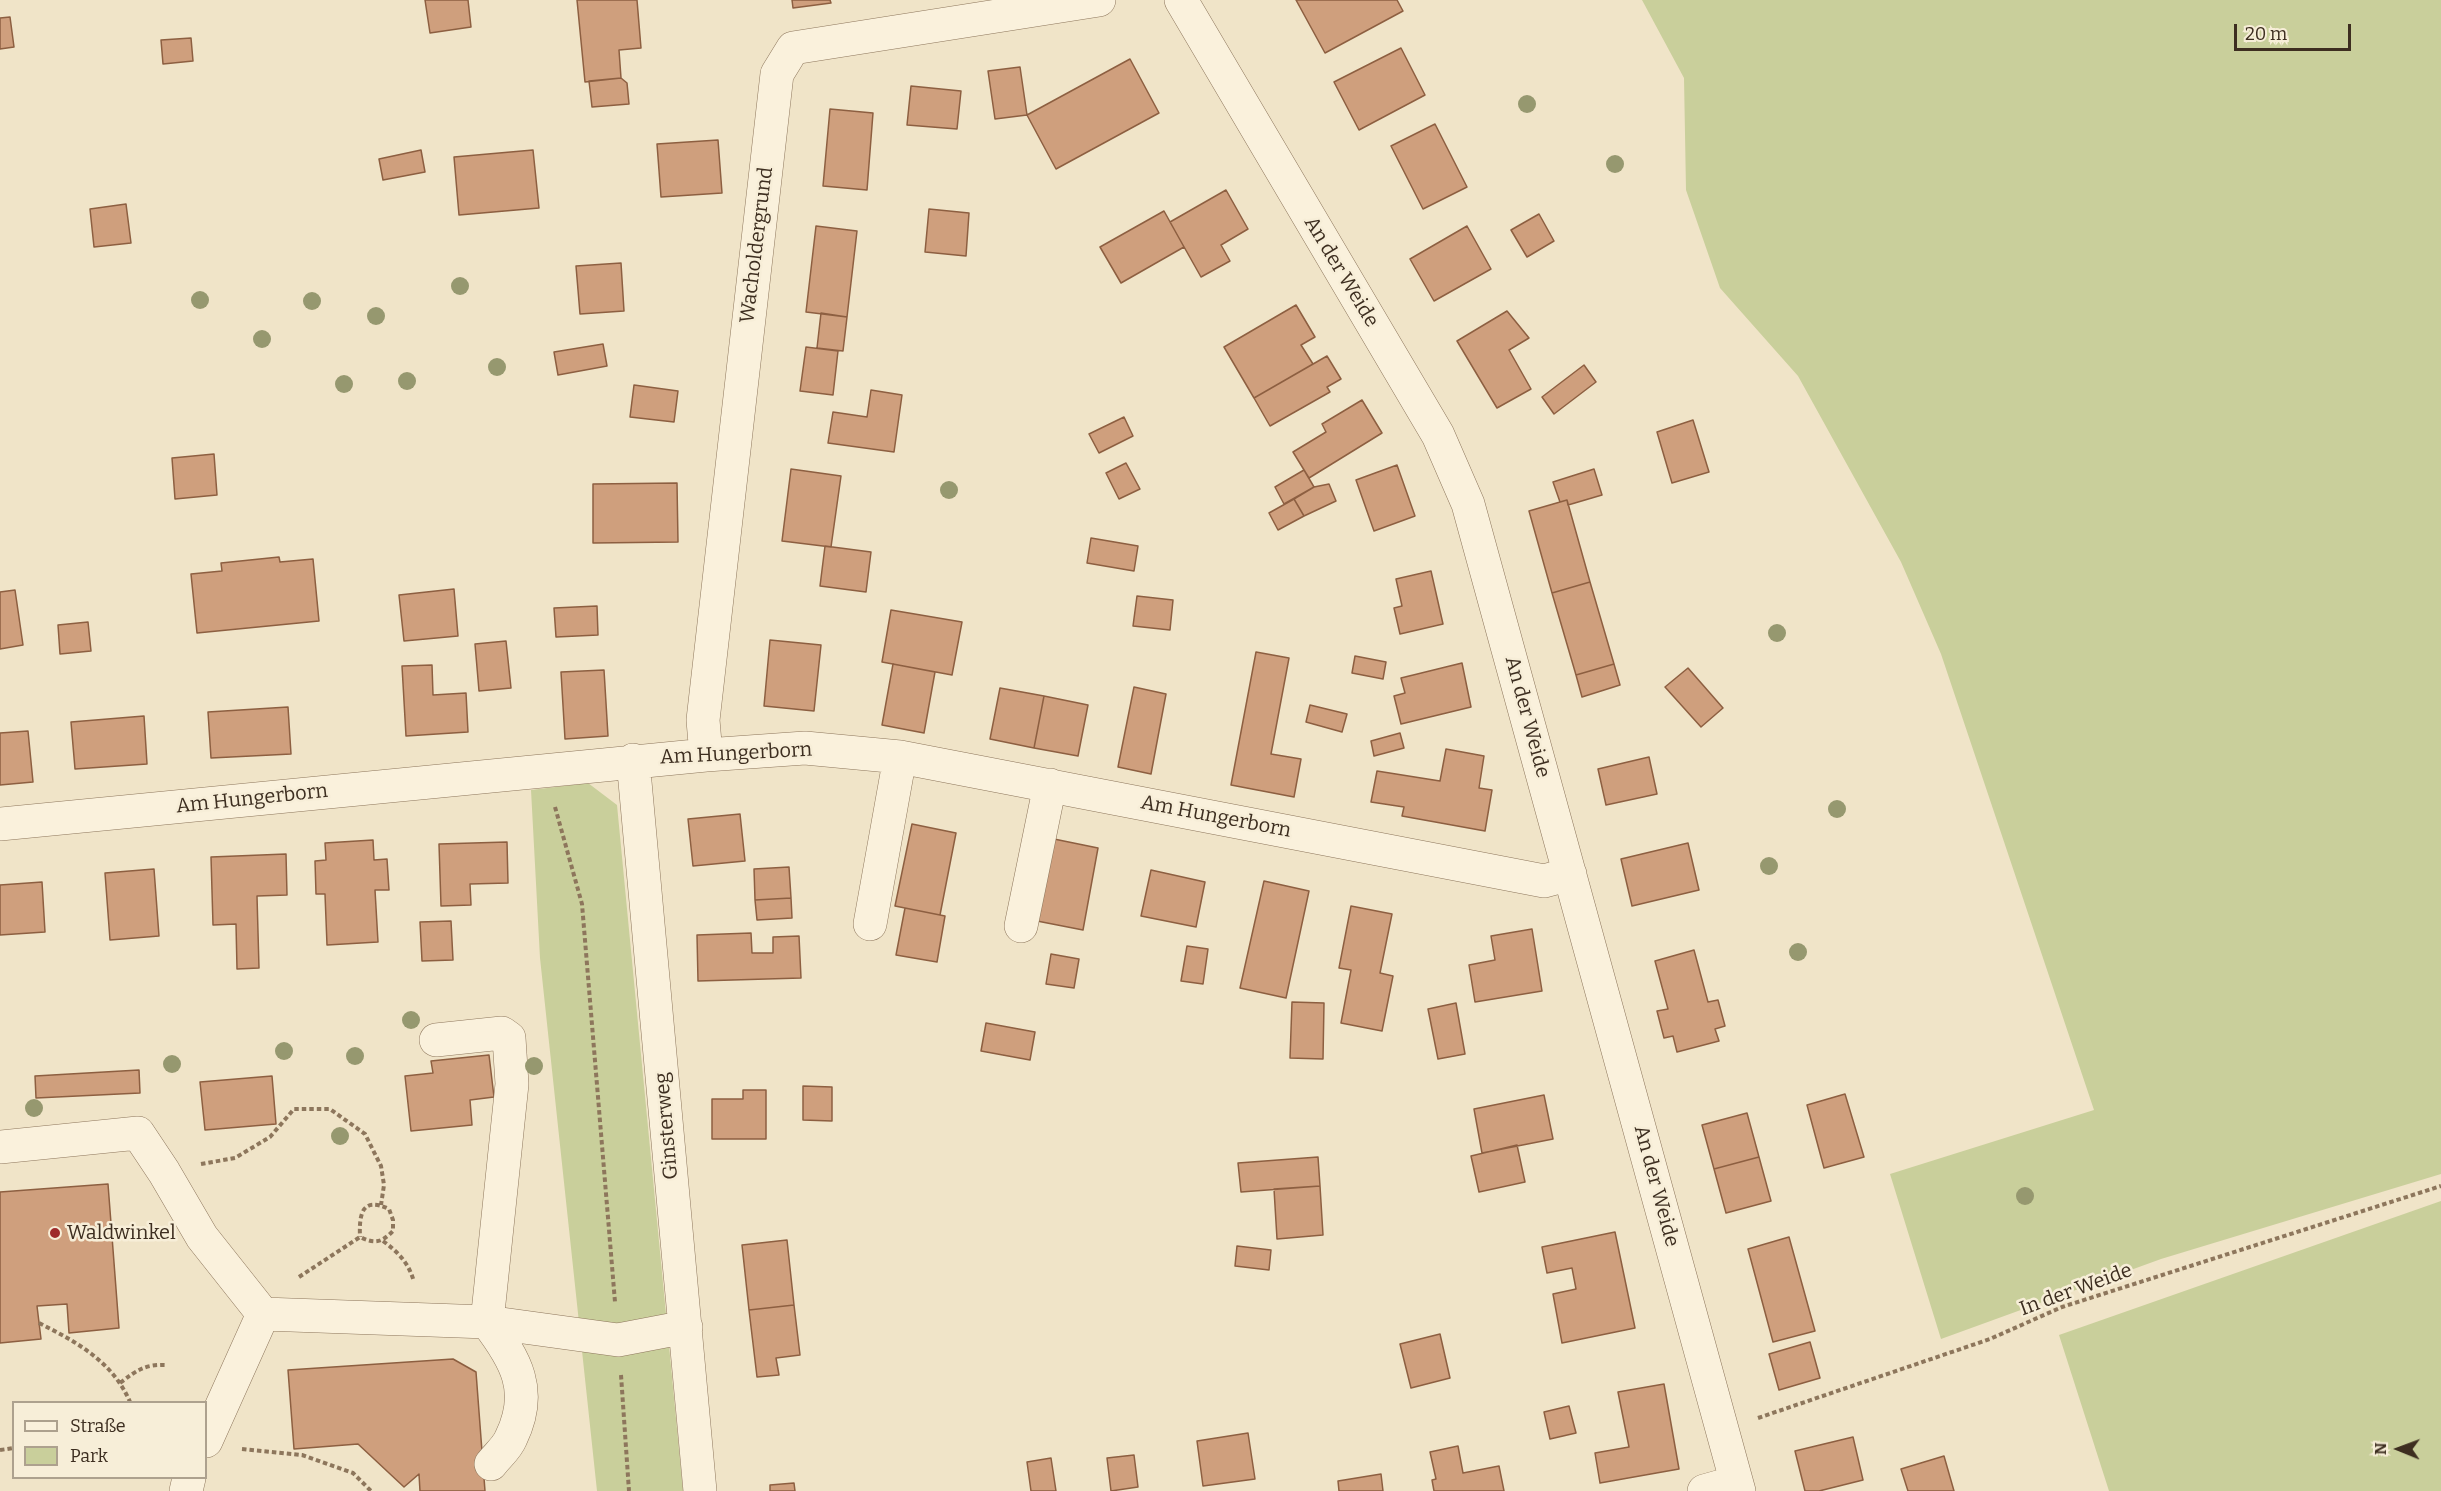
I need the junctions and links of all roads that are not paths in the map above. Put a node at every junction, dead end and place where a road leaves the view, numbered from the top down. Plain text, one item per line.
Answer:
1 (1099, 0) edge
2 (1181, 0) edge
3 (706, 754) junction
4 (900, 757) junction
5 (633, 760) junction
6 (1050, 785) junction
7 (0, 824) edge
8 (1570, 874) junction
9 (870, 924) dead end
10 (1021, 926) dead end
11 (436, 1040) dead end
12 (0, 1147) edge
13 (262, 1314) junction
14 (487, 1322) junction
15 (686, 1328) junction
16 (221, 1445) edge
17 (491, 1464) dead end
18 (1738, 1487) edge
19 (700, 1491) edge
20 (1704, 1491) edge

1 - 3 street, Wacholdergrund
2 - 8 street, An der Weide
3 - 4 street, Am Hungerborn
3 - 5 street, Am Hungerborn
4 - 6 street, Am Hungerborn
4 - 9 street
5 - 7 street, Am Hungerborn
5 - 15 street, Ginsterweg
6 - 8 street, Am Hungerborn
6 - 10 street
8 - 18 street, An der Weide
11 - 14 street
12 - 13 street
13 - 14 street
13 - 16 street
14 - 15 street
14 - 17 street
15 - 19 street, Ginsterweg
18 - 20 street

